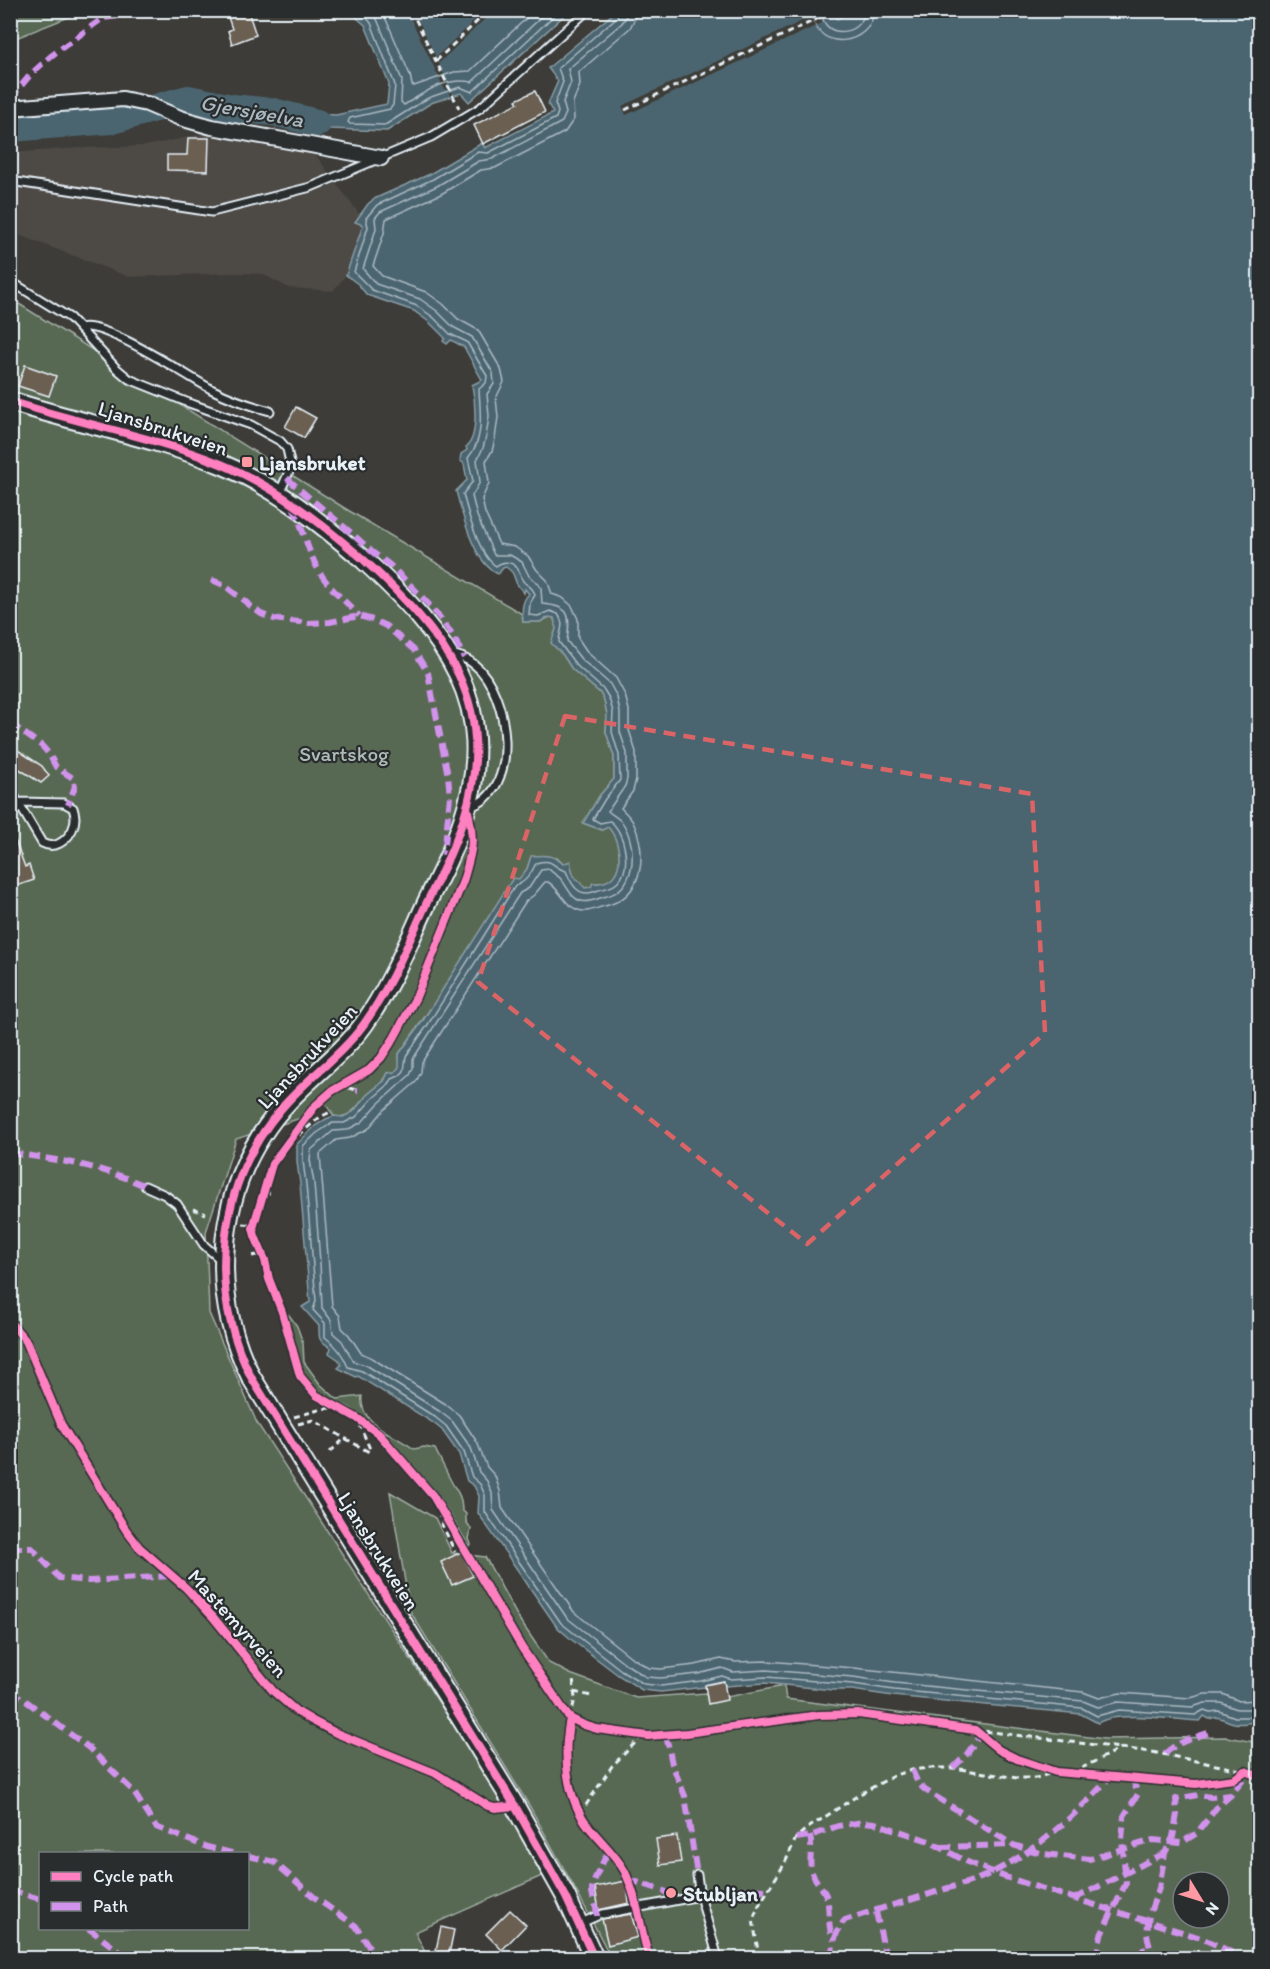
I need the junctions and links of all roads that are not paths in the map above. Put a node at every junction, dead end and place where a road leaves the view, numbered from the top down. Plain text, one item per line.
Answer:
1 (588, 10) edge
2 (10, 108) edge
3 (381, 158) junction
4 (10, 181) edge
5 (10, 281) edge
6 (81, 328) junction
7 (10, 401) edge
8 (270, 411) dead end
9 (279, 494) junction
10 (449, 654) junction
11 (10, 789) edge
12 (19, 802) junction
13 (467, 807) junction
14 (145, 1186) dead end
15 (225, 1264) junction
16 (697, 1875) dead end
17 (700, 1896) junction
18 (579, 1924) junction
19 (594, 1959) edge
20 (718, 1959) edge

1 - 3 lane
2 - 3 street
3 - 4 lane
5 - 6 lane
6 - 8 lane
6 - 9 lane
7 - 9 main road, Ljansbrukveien
9 - 10 main road, Ljansbrukveien
10 - 13 main road, Ljansbrukveien
10 - 13 lane
11 - 12 lane
12 - 12 lane
13 - 15 main road, Ljansbrukveien
14 - 15 lane
15 - 18 main road, Ljansbrukveien
16 - 17 lane
17 - 18 lane
17 - 20 lane
18 - 19 main road, Ljansbrukveien

